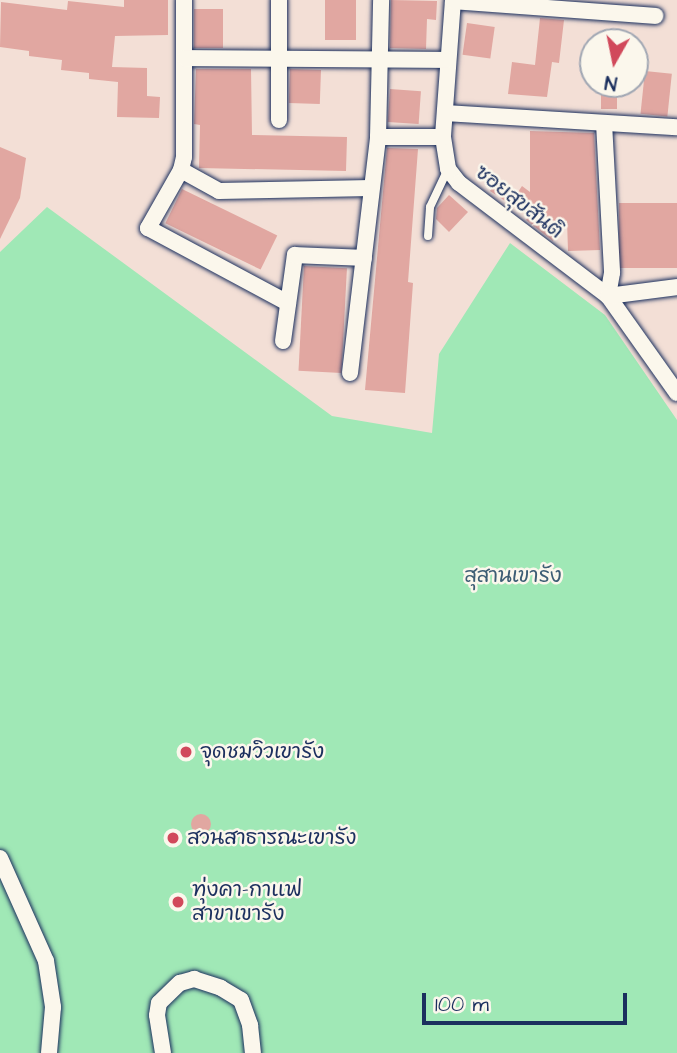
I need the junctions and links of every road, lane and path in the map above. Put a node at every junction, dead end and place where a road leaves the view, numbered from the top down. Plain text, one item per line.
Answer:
1 (184, 0) edge
2 (279, 0) edge
3 (381, 0) edge
4 (453, 1) edge
5 (655, 16) dead end
6 (185, 58) junction
7 (278, 58) junction
8 (381, 58) junction
9 (448, 60) junction
10 (445, 113) junction
11 (279, 120) dead end
12 (604, 123) junction
13 (677, 127) edge
14 (378, 137) junction
15 (443, 138) junction
16 (181, 170) junction
17 (448, 170) junction
18 (372, 188) junction
19 (428, 236) dead end
20 (364, 258) junction
21 (677, 287) edge
22 (608, 296) junction
23 (288, 303) junction
24 (283, 341) dead end
25 (351, 373) dead end
26 (677, 393) edge
27 (0, 859) edge
28 (49, 1053) edge
29 (163, 1053) edge
30 (253, 1053) edge

1 - 6 street
2 - 7 street
3 - 8 street
4 - 5 street
4 - 9 street, ซอยสุขสันติ
6 - 7 street
6 - 16 street
7 - 8 street
7 - 11 street
8 - 9 street
8 - 14 street
9 - 10 street, ซอยสุขสันติ
10 - 12 street
10 - 15 street, ซอยสุขสันติ
12 - 13 street
12 - 22 street
14 - 15 street
14 - 18 street
15 - 17 street, ซอยสุขสันติ
16 - 18 street
16 - 23 street
17 - 19 lane
17 - 22 street, ซอยสุขสันติ
18 - 20 street
20 - 23 street
20 - 25 street
21 - 22 street
22 - 26 street, ซอยสุขสันติ
23 - 24 street
27 - 28 street
29 - 30 street

